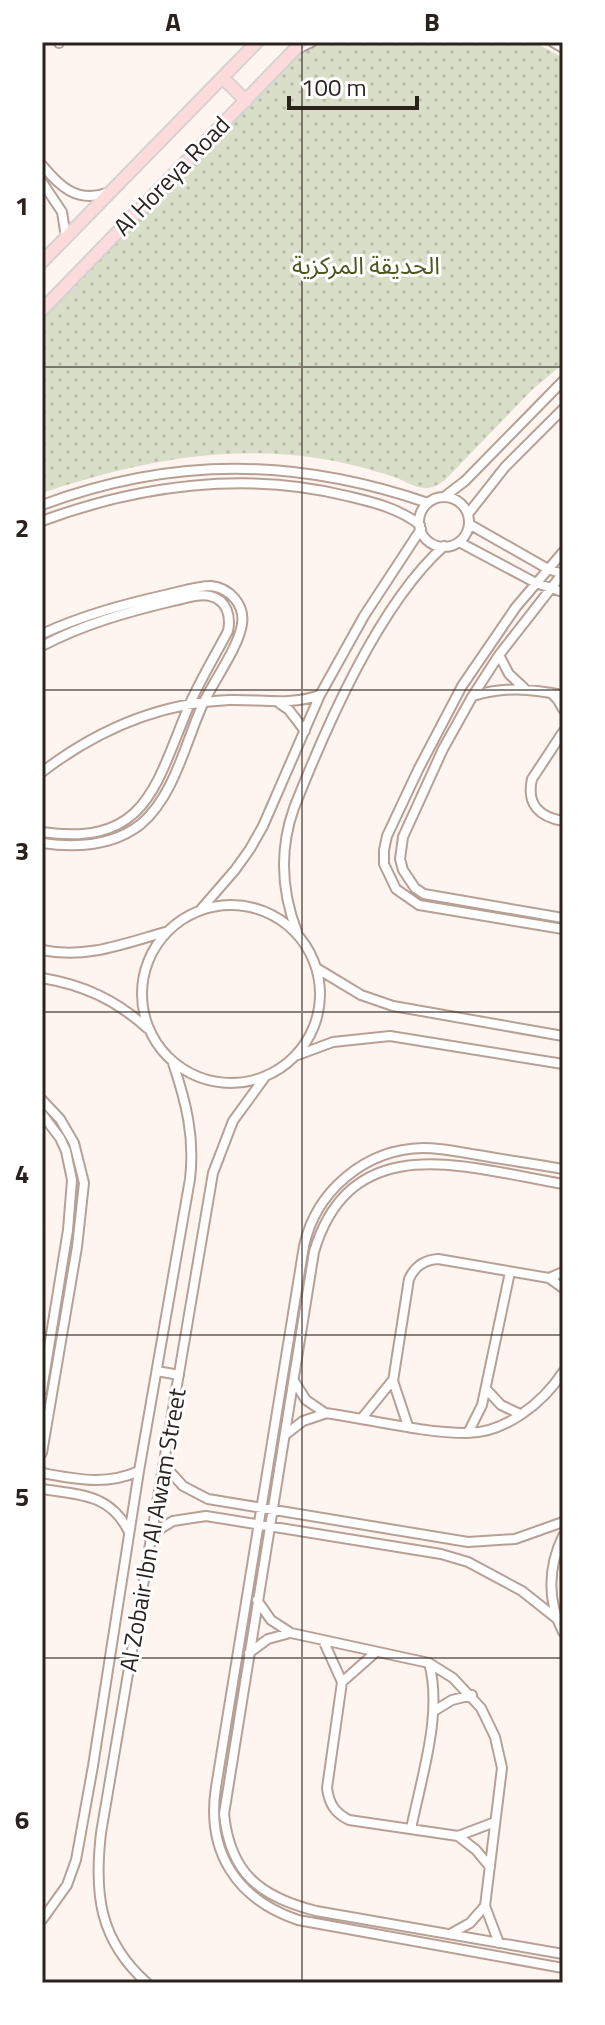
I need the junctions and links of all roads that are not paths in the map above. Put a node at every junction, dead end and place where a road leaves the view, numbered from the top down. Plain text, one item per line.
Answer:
1 (257, 42) edge
2 (312, 42) edge
3 (553, 42) edge
4 (297, 46) edge
5 (563, 48) edge
6 (223, 78) junction
7 (246, 101) junction
8 (42, 165) edge
9 (42, 182) edge
10 (112, 191) junction
11 (66, 237) junction
12 (42, 262) edge
13 (42, 310) edge
14 (563, 381) edge
15 (563, 409) edge
16 (444, 497) junction
17 (428, 503) junction
18 (42, 505) edge
19 (469, 519) junction
20 (42, 521) edge
21 (420, 527) junction
22 (459, 542) junction
23 (444, 546) junction
24 (563, 552) edge
25 (548, 569) junction
26 (563, 573) edge
27 (536, 583) junction
28 (551, 589) junction
29 (563, 592) edge
30 (115, 610) junction
31 (42, 634) edge
32 (42, 646) edge
33 (499, 655) junction
34 (525, 688) junction
35 (550, 693) junction
36 (320, 695) junction
37 (563, 695) edge
38 (472, 697) junction
39 (204, 702) junction
40 (279, 703) junction
41 (190, 704) junction
42 (563, 709) edge
43 (305, 731) junction
44 (563, 732) edge
45 (42, 772) edge
46 (563, 821) edge
47 (42, 832) edge
48 (42, 843) edge
49 (491, 906) junction
50 (201, 910) junction
51 (563, 911) edge
52 (489, 917) junction
53 (558, 917) edge
54 (563, 929) edge
55 (166, 932) junction
56 (297, 933) junction
57 (42, 950) edge
58 (318, 969) junction
59 (42, 978) edge
60 (148, 1029) junction
61 (563, 1036) edge
62 (297, 1055) junction
63 (173, 1063) junction
64 (563, 1064) edge
65 (265, 1077) junction
66 (42, 1100) edge
67 (42, 1114) edge
68 (563, 1169) edge
69 (563, 1184) edge
70 (510, 1272) junction
71 (563, 1272) edge
72 (549, 1278) junction
73 (563, 1288) edge
74 (50, 1337) junction
75 (42, 1345) edge
76 (157, 1371) junction
77 (563, 1372) edge
78 (179, 1375) junction
79 (294, 1381) junction
80 (393, 1381) junction
81 (486, 1389) junction
82 (42, 1390) edge
83 (325, 1413) junction
84 (520, 1414) junction
85 (362, 1418) junction
86 (408, 1426) junction
87 (468, 1433) junction
88 (285, 1435) junction
89 (42, 1453) edge
90 (164, 1465) junction
91 (139, 1471) junction
92 (42, 1473) edge
93 (42, 1489) edge
94 (261, 1508) junction
95 (272, 1510) junction
96 (563, 1522) edge
97 (258, 1525) junction
98 (269, 1527) junction
99 (129, 1532) junction
100 (153, 1533) junction
101 (563, 1536) edge
102 (257, 1600) junction
103 (556, 1618) junction
104 (563, 1632) edge
105 (291, 1633) junction
106 (323, 1640) junction
107 (376, 1652) junction
108 (249, 1653) junction
109 (429, 1663) junction
110 (342, 1682) junction
111 (472, 1695) junction
112 (434, 1711) junction
113 (93, 1766) junction
114 (112, 1769) junction
115 (495, 1822) junction
116 (411, 1829) junction
117 (458, 1836) junction
118 (490, 1867) junction
119 (485, 1906) junction
120 (316, 1911) junction
121 (42, 1920) edge
122 (313, 1923) junction
123 (450, 1934) junction
124 (499, 1943) junction
125 (563, 1954) edge
126 (563, 1968) edge
127 (147, 1983) edge

1 - 6 main road, Al Horeya Road
2 - 4 street
3 - 5 street
4 - 7 main road, Al Horeya Road
6 - 7 main road
6 - 10 main road, Al Horeya Road
7 - 13 main road, Al Horeya Road
8 - 10 street
9 - 11 street
10 - 11 main road, Al Horeya Road
11 - 12 main road, Al Horeya Road
14 - 16 street
15 - 19 street
16 - 17 street
16 - 19 street
17 - 18 street
17 - 21 street
19 - 22 street
19 - 25 street
20 - 21 street
21 - 23 street
21 - 36 street
22 - 23 street
22 - 27 street
23 - 56 street
24 - 25 street
25 - 26 street
25 - 27 street
26 - 28 street
27 - 28 street
27 - 52 street
28 - 29 street
28 - 33 street
30 - 31 street
30 - 32 street
30 - 39 street
30 - 41 street
33 - 34 street
33 - 38 street
34 - 35 street
34 - 38 street
35 - 37 street
35 - 42 street
36 - 40 street
36 - 43 street
38 - 49 street
39 - 40 street
39 - 41 street
39 - 48 street
40 - 43 street
41 - 45 street
41 - 47 street
43 - 50 street
44 - 46 street
49 - 52 street
49 - 53 street
50 - 55 street
50 - 56 street
51 - 53 street
52 - 54 street
55 - 57 street
55 - 60 street
56 - 58 street
58 - 61 street
58 - 62 street
59 - 60 street
60 - 63 street
62 - 64 street
62 - 65 street
63 - 65 street
63 - 76 street, Al Zobair Ibn Al Awam Street
65 - 78 street, Al Zobair Ibn Al Awam Street
66 - 89 street
67 - 74 street
68 - 94 street
69 - 79 street
70 - 72 street
70 - 80 street
70 - 81 street
71 - 72 street
72 - 73 street
74 - 75 street
74 - 82 street
76 - 78 street
76 - 91 street, Al Zobair Ibn Al Awam Street
77 - 84 street
78 - 90 street, Al Zobair Ibn Al Awam Street
79 - 83 street
79 - 88 street
80 - 85 street
80 - 86 street
81 - 84 street
81 - 87 street
83 - 85 street
83 - 88 street
84 - 87 street
85 - 86 street
86 - 87 street
88 - 95 street
90 - 94 street
90 - 100 street, Al Zobair Ibn Al Awam Street
91 - 92 street
91 - 99 street, Al Zobair Ibn Al Awam Street
93 - 99 street
94 - 95 street
94 - 97 street
95 - 96 street
95 - 98 street
97 - 98 street
97 - 100 street
97 - 122 street
98 - 102 street
98 - 103 street
99 - 113 street, Al Zobair Ibn Al Awam Street
100 - 114 street, Al Zobair Ibn Al Awam Street
101 - 103 street
102 - 105 street
102 - 108 street
103 - 104 street
105 - 106 street
105 - 108 street
106 - 107 street
106 - 110 street
107 - 109 street
107 - 110 street
108 - 120 street
109 - 111 street
109 - 112 street
110 - 116 street
111 - 112 street
111 - 115 street
112 - 116 street
113 - 114 street
113 - 121 street, Al Zobair Ibn Al Awam Street
114 - 127 street, Al Zobair Ibn Al Awam Street
115 - 117 street
115 - 118 street
116 - 117 street
117 - 118 street
118 - 119 street
119 - 123 street
119 - 124 street
120 - 122 street
120 - 123 street
122 - 126 street
123 - 124 street
124 - 125 street

